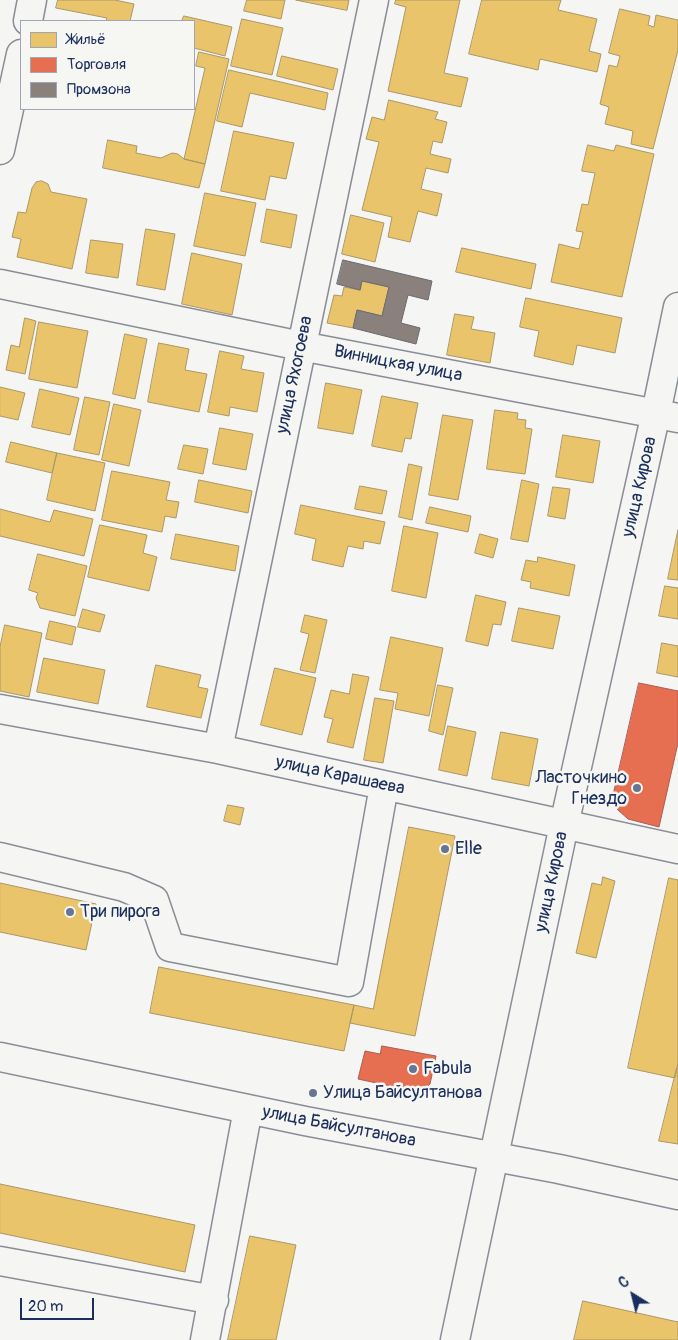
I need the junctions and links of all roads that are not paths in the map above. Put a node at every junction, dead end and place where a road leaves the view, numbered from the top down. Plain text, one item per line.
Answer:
1 (32, 0) edge
2 (374, 0) edge
3 (28, 20) edge
4 (20, 57) edge
5 (12, 82) edge
6 (0, 150) edge
7 (0, 284) edge
8 (678, 307) edge
9 (301, 346) junction
10 (667, 415) edge
11 (0, 709) edge
12 (218, 750) junction
13 (384, 786) junction
14 (564, 825) junction
15 (678, 849) edge
16 (0, 857) edge
17 (0, 1058) edge
18 (248, 1109) junction
19 (495, 1158) junction
20 (678, 1195) edge
21 (0, 1261) edge
22 (214, 1300) junction
23 (205, 1340) edge
24 (455, 1340) edge

1 - 3 street
2 - 9 street, улица Яхогоева
4 - 5 street
5 - 6 street
7 - 9 street, Винницкая улица
8 - 10 street, улица Кирова
9 - 10 street, Винницкая улица
9 - 12 street, улица Яхогоева
10 - 14 street, улица Кирова
11 - 12 street, улица Карашаева
12 - 13 street, улица Карашаева
13 - 14 street, улица Карашаева
13 - 16 street
14 - 15 street, улица Карашаева
14 - 19 street, улица Кирова
17 - 18 street, улица Байсултанова
18 - 19 street, улица Байсултанова
18 - 22 street
19 - 20 street, улица Байсултанова
19 - 24 street, улица Кирова
21 - 22 street
22 - 23 street

